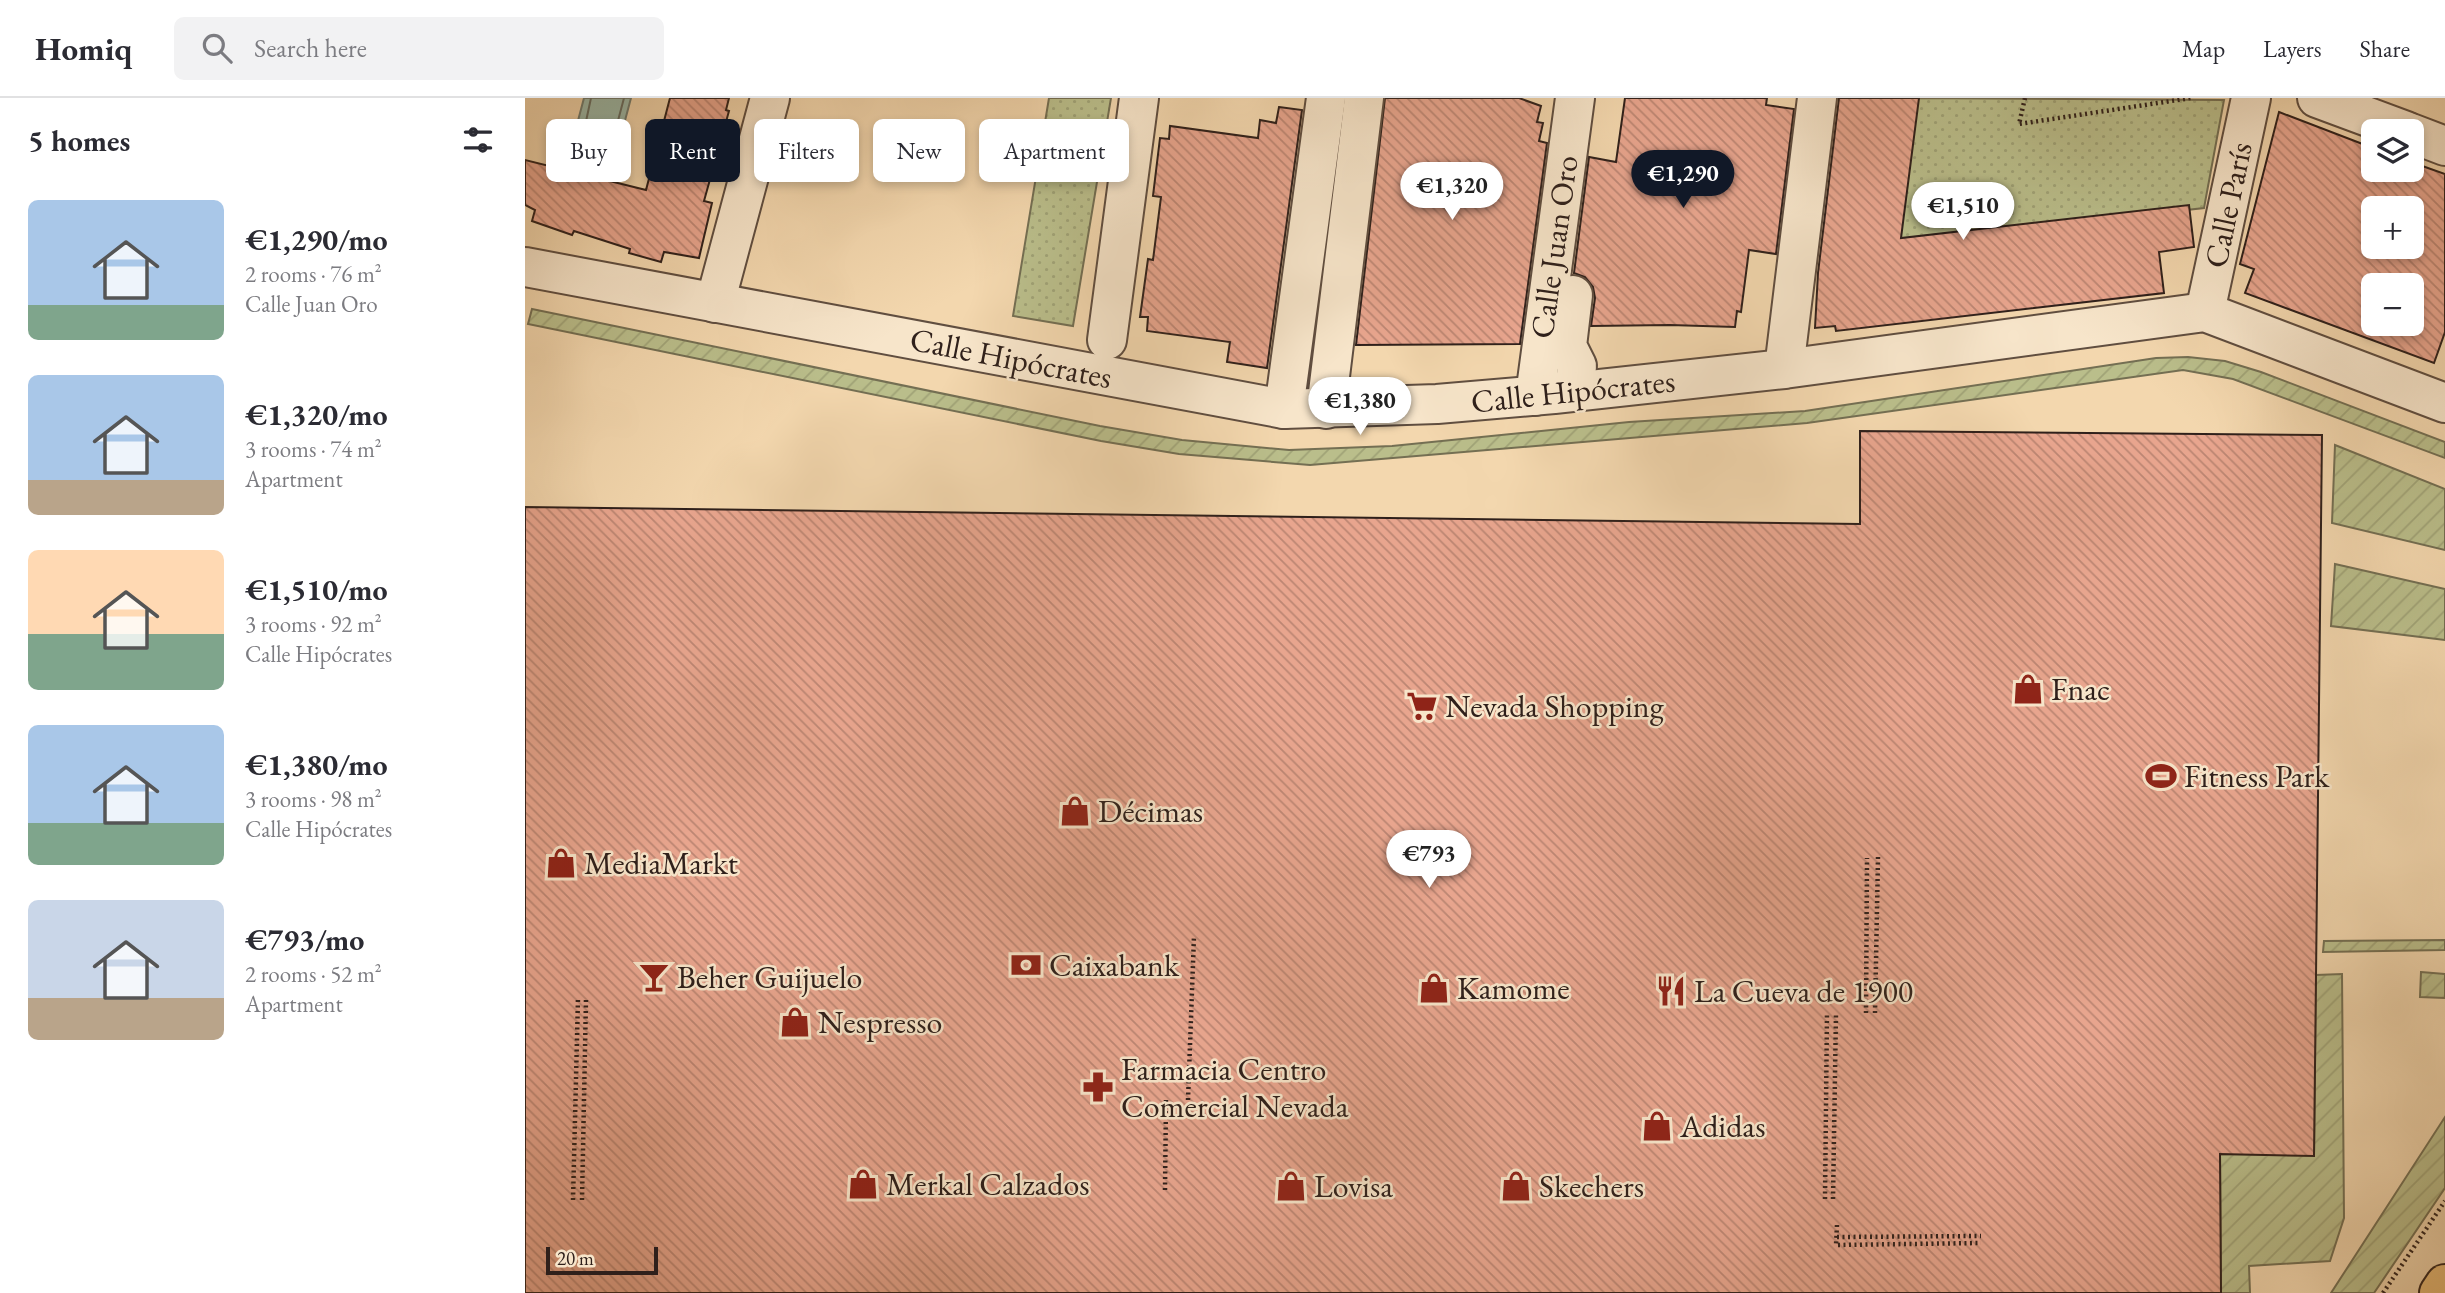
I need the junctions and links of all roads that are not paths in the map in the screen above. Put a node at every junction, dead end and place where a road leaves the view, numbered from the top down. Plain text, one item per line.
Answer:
1 (770, 98) edge
2 (1139, 98) edge
3 (1326, 98) edge
4 (1364, 98) edge
5 (1575, 98) edge
6 (1597, 98) edge
7 (1817, 98) edge
8 (2251, 98) edge
9 (2317, 98) edge
10 (2374, 119) edge
11 (2424, 138) edge
12 (2445, 146) edge
13 (525, 267) edge
14 (715, 303) junction
15 (2205, 312) junction
16 (1107, 340) dead end
17 (1784, 369) junction
18 (1574, 392) junction
19 (1535, 396) junction
20 (2445, 403) edge
21 (1284, 409) junction
22 (1326, 409) junction
23 (2445, 1284) edge
24 (2439, 1293) edge

1 - 14 street
2 - 16 street
3 - 21 street
4 - 22 street
5 - 19 street, Calle Juan Oro
6 - 18 street, Calle Juan Oro
7 - 17 street
8 - 15 street, Calle París
9 - 10 street
11 - 12 street
13 - 14 street, Calle Hipócrates
14 - 21 street, Calle Hipócrates
15 - 17 street, Calle Hipócrates
15 - 20 street, Calle Hipócrates
17 - 18 street, Calle Hipócrates
18 - 19 street, Calle Hipócrates
19 - 22 street, Calle Hipócrates
21 - 22 street, Calle Hipócrates
23 - 24 main road

